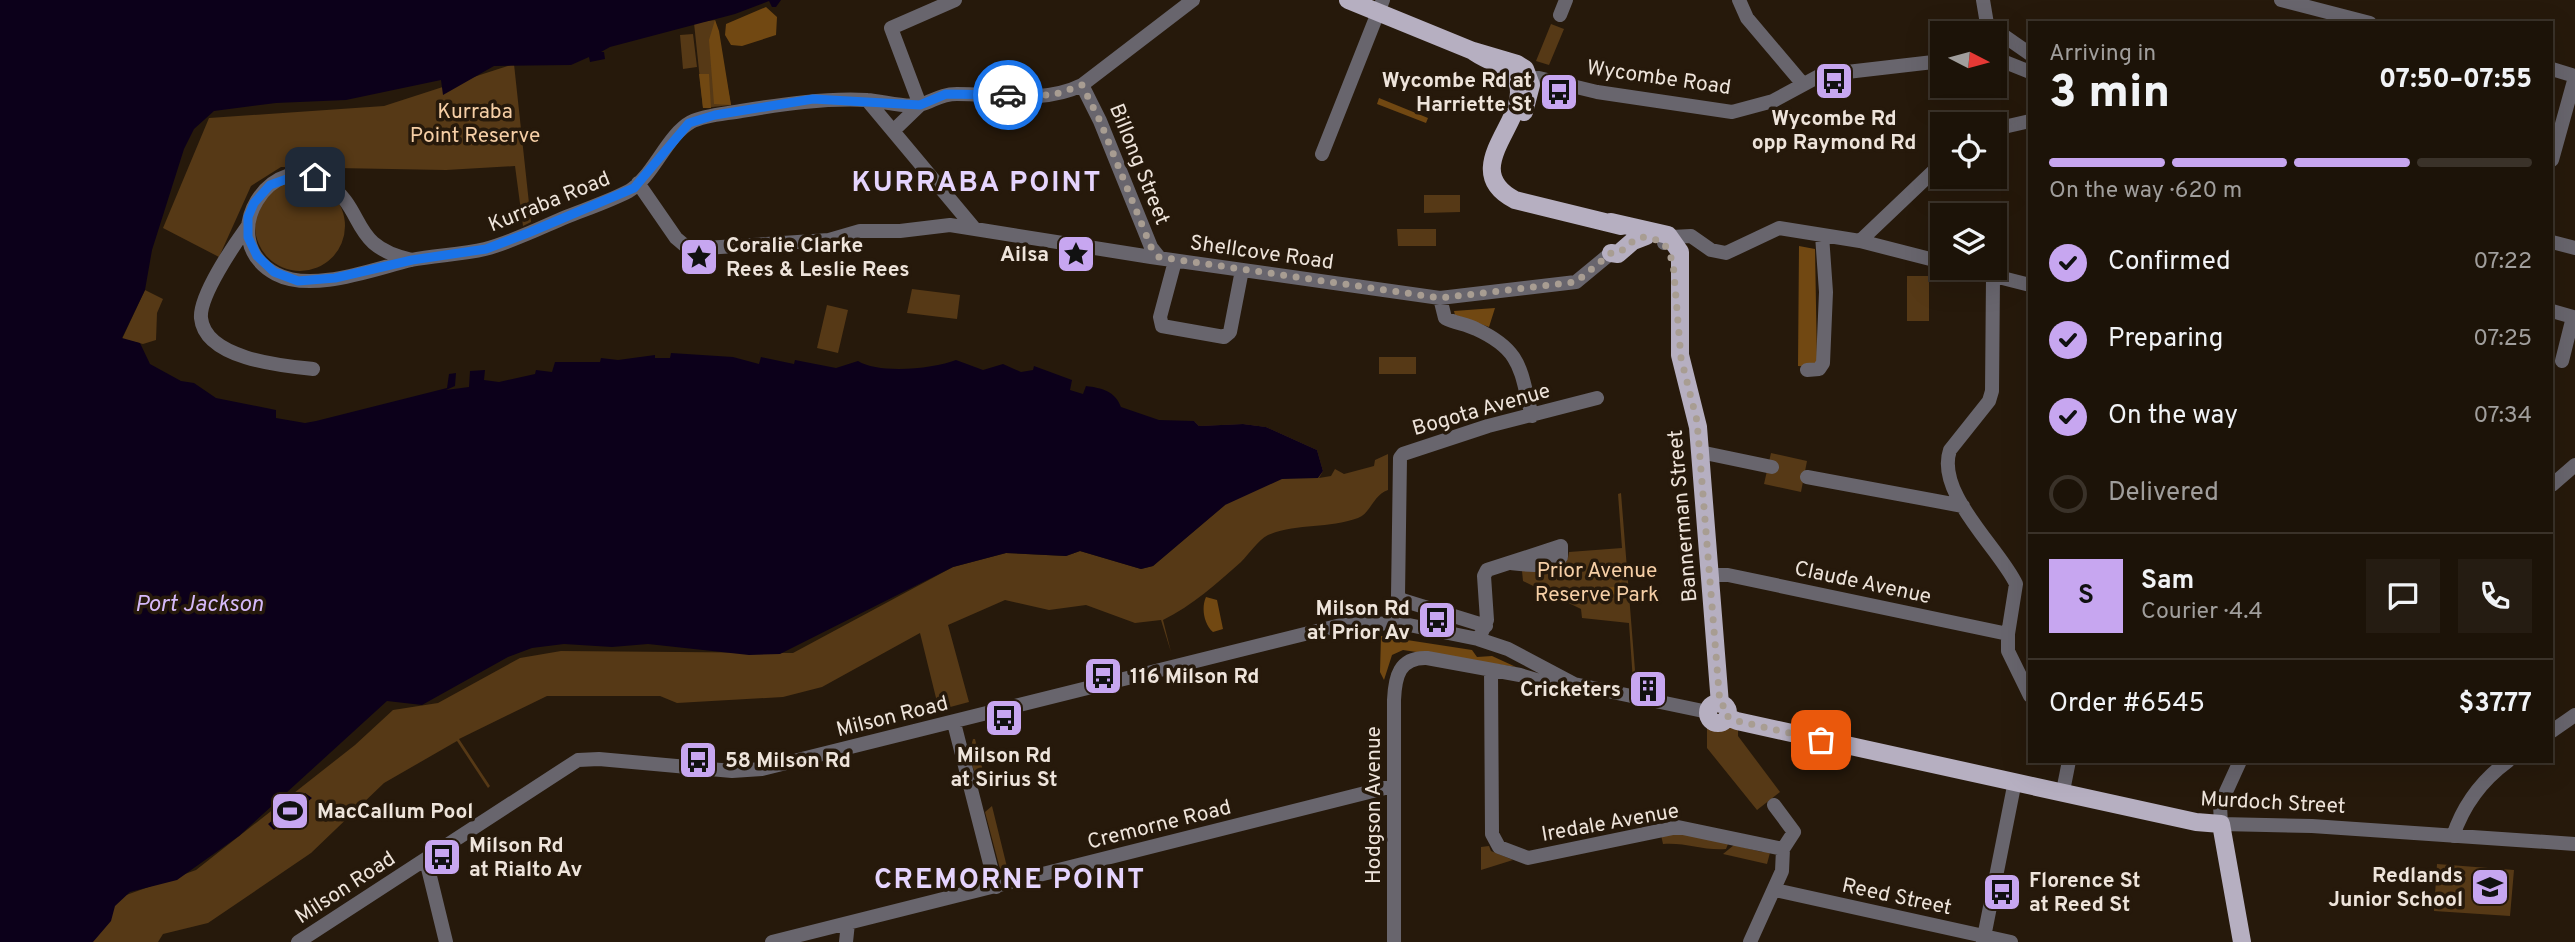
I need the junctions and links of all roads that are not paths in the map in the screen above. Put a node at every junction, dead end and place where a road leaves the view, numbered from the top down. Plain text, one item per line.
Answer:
1 (955, 0) edge
2 (1193, 0) edge
3 (1348, 0) edge
4 (1566, 0) edge
5 (1738, 0) edge
6 (1983, 0) edge
7 (2281, 0) edge
8 (1381, 6) edge
9 (1560, 15) dead end
10 (2362, 21) edge
11 (2028, 53) edge
12 (1930, 62) edge
13 (2007, 63) edge
14 (2553, 69) edge
15 (2028, 71) edge
16 (2575, 77) edge
17 (1523, 78) junction
18 (1802, 83) junction
19 (1082, 85) junction
20 (867, 100) junction
21 (920, 105) junction
22 (2028, 121) edge
23 (2007, 126) edge
24 (893, 131) junction
25 (2553, 151) edge
26 (1322, 154) dead end
27 (1930, 174) edge
28 (638, 183) junction
29 (1611, 222) junction
30 (247, 227) junction
31 (974, 228) junction
32 (1822, 235) junction
33 (1646, 236) junction
34 (1860, 241) junction
35 (2553, 242) edge
36 (1672, 245) junction
37 (2575, 248) edge
38 (1611, 253) joint
39 (1159, 257) junction
40 (1930, 259) edge
41 (412, 260) junction
42 (1175, 261) junction
43 (1242, 270) junction
44 (2007, 279) edge
45 (1993, 280) edge
46 (2028, 285) edge
47 (1440, 298) junction
48 (2553, 311) edge
49 (2562, 360) dead end
50 (313, 369) dead end
51 (1807, 370) dead end
52 (1597, 398) dead end
53 (1532, 416) junction
54 (1700, 452) junction
55 (2575, 464) edge
56 (1772, 467) dead end
57 (1807, 477) dead end
58 (2553, 484) edge
59 (1963, 506) junction
60 (1511, 563) dead end
61 (1709, 575) junction
62 (1482, 633) junction
63 (2008, 634) junction
64 (1534, 663) junction
65 (1491, 670) junction
66 (1398, 672) joint
67 (1520, 675) junction
68 (1583, 686) junction
69 (2028, 692) edge
70 (1718, 711) junction
71 (2575, 715) edge
72 (954, 723) junction
73 (2553, 730) edge
74 (2070, 763) edge
75 (2239, 763) edge
76 (2506, 763) edge
77 (2015, 781) junction
78 (1393, 786) junction
79 (2063, 791) junction
80 (1774, 805) dead end
81 (2221, 824) junction
82 (2453, 836) junction
83 (2575, 844) edge
84 (1783, 849) junction
85 (426, 860) junction
86 (996, 887) junction
87 (1775, 890) junction
88 (848, 923) junction
89 (1984, 939) edge
90 (1397, 941) edge
91 (298, 942) edge
92 (446, 942) edge
93 (772, 942) edge
94 (846, 942) edge
95 (1750, 942) edge
96 (2011, 942) edge
97 (2242, 942) edge

1 - 21 street
2 - 19 street, Kurraba Road
3 - 8 main road, Wycombe Road
4 - 9 street
5 - 18 street
6 - 11 street
7 - 10 street
8 - 17 main road, Wycombe Road
8 - 26 street
12 - 18 street, Wycombe Road
13 - 15 street
14 - 16 street
16 - 25 street
17 - 18 street, Wycombe Road
17 - 29 main road
19 - 21 street, Kurraba Road
19 - 39 street, Billong Street
20 - 21 street, Kurraba Road
20 - 24 street
20 - 28 street, Kurraba Road
21 - 24 street, Kurraba Road
22 - 23 street
24 - 31 street
27 - 34 street
28 - 31 street, Shellcove Road
28 - 41 street, Kurraba Road
29 - 33 main road
29 - 36 main road
30 - 41 street, Kurraba Road
30 - 41 street, Kurraba Road
30 - 50 street
31 - 39 street, Shellcove Road
32 - 34 street
32 - 36 street
32 - 51 street
33 - 36 main road
33 - 38 main road
34 - 40 street
35 - 37 street
36 - 54 main road, Bannerman Street
38 - 47 street, Shellcove Road
39 - 42 street, Shellcove Road
42 - 43 street, Shellcove Road
42 - 43 street
43 - 47 street, Shellcove Road
44 - 46 street
45 - 59 street
47 - 53 street
48 - 49 street
52 - 53 street, Bogota Avenue
53 - 62 street, Bogota Avenue
54 - 56 street
54 - 61 main road, Bannerman Street
55 - 58 street
57 - 59 street
59 - 63 street
60 - 62 street
61 - 63 street, Claude Avenue
61 - 70 main road, Bannerman Street
62 - 64 street, Milson Road
62 - 72 street, Milson Road
63 - 69 street
64 - 67 street
64 - 68 street, Murdoch Street
65 - 66 street, Murdoch Street
65 - 67 street, Murdoch Street
65 - 84 street, Iredale Avenue
66 - 78 street, Hodgson Avenue
67 - 68 street, Murdoch Street
68 - 70 street, Murdoch Street
70 - 77 main road, Murdoch Street
71 - 73 street
72 - 85 street, Milson Road
72 - 86 street
74 - 79 street
75 - 81 street
76 - 82 street
77 - 79 main road, Murdoch Street
77 - 89 street
78 - 86 street, Cremorne Road
78 - 90 street, Hodgson Avenue
79 - 81 main road, Murdoch Street
80 - 84 street
81 - 82 street, Murdoch Street
81 - 97 main road
82 - 83 street, Murdoch Street
84 - 87 street
85 - 91 street, Milson Road
85 - 92 street
86 - 88 street, Cremorne Road
87 - 89 street, Reed Street
87 - 95 street
88 - 93 street, Cremorne Road
88 - 94 street
89 - 96 street, Reed Street

